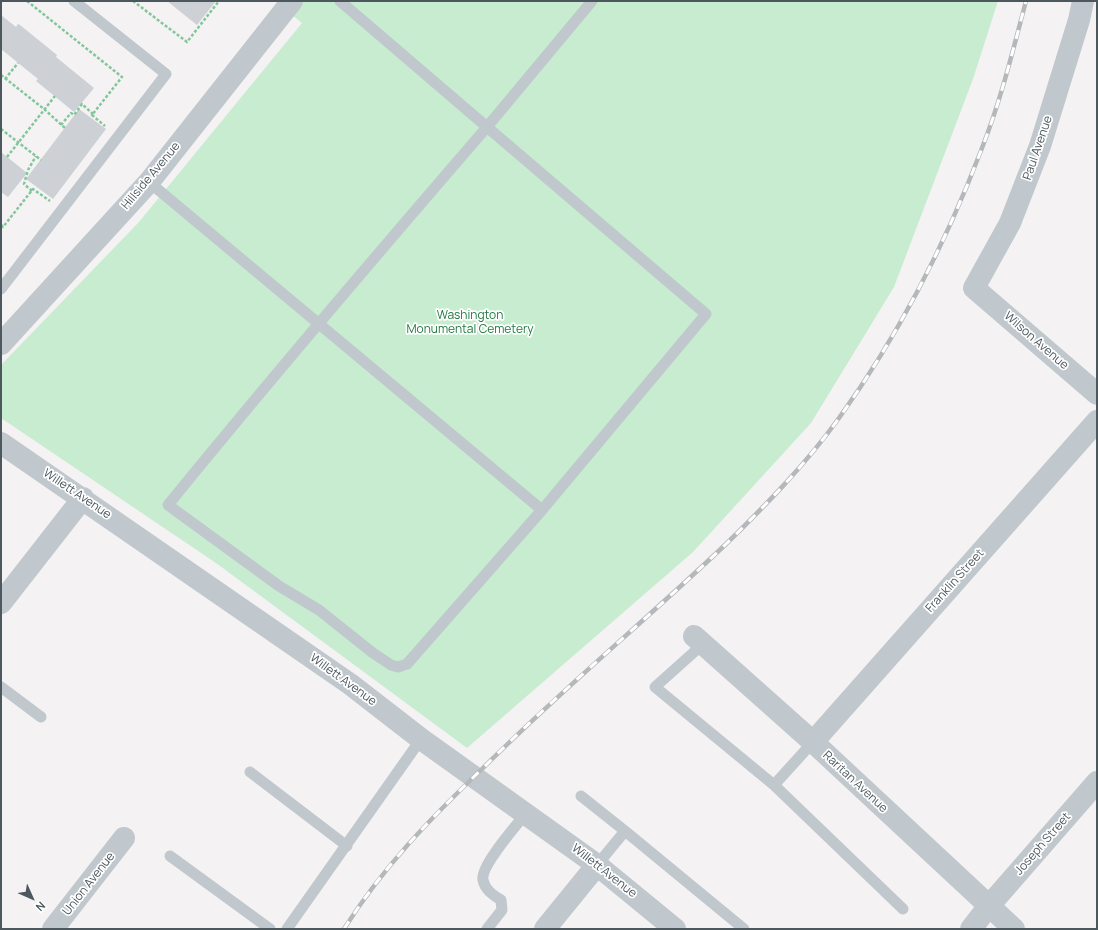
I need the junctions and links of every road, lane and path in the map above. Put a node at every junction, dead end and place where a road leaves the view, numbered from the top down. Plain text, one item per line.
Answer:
1 (27, 1) edge
2 (74, 1) edge
3 (133, 1) edge
4 (218, 1) edge
5 (292, 1) edge
6 (340, 1) edge
7 (592, 1) edge
8 (1083, 1) edge
9 (18, 63) dead end
10 (1, 75) edge
11 (6, 79) junction
12 (55, 96) dead end
13 (44, 110) junction
14 (93, 114) junction
15 (61, 125) junction
16 (487, 127) junction
17 (65, 128) dead end
18 (1, 129) edge
19 (109, 129) dead end
20 (18, 142) junction
21 (36, 156) junction
22 (6, 157) dead end
23 (41, 160) dead end
24 (149, 182) junction
25 (32, 191) junction
26 (57, 197) dead end
27 (1, 225) edge
28 (5, 276) edge
29 (974, 288) joint
30 (1, 289) edge
31 (318, 324) junction
32 (1, 344) edge
33 (1097, 394) edge
34 (1097, 421) edge
35 (1, 442) edge
36 (82, 498) junction
37 (542, 510) junction
38 (1, 603) edge
39 (699, 640) joint
40 (1, 687) edge
41 (41, 717) dead end
42 (421, 739) junction
43 (812, 742) junction
44 (250, 772) dead end
45 (1097, 782) edge
46 (774, 785) junction
47 (581, 796) dead end
48 (526, 813) junction
49 (625, 831) junction
50 (124, 838) dead end
51 (347, 846) junction
52 (170, 856) dead end
53 (597, 864) junction
54 (988, 907) junction
55 (903, 909) dead end
56 (53, 929) edge
57 (270, 929) edge
58 (287, 929) edge
59 (487, 929) edge
60 (545, 929) edge
61 (676, 929) edge
62 (744, 929) edge
63 (971, 929) edge
64 (1014, 929) edge

1 - 14 path
2 - 28 lane
3 - 4 path
5 - 24 street, Hillside Avenue
6 - 16 lane
7 - 16 lane
8 - 29 street, Paul Avenue
9 - 11 path
10 - 11 path
11 - 13 path
12 - 13 path
13 - 15 path
13 - 20 path
14 - 15 path
14 - 19 path
15 - 17 path
16 - 31 lane
16 - 37 lane
18 - 20 path
20 - 21 path
20 - 22 path
21 - 23 path
21 - 25 path
24 - 31 lane
24 - 32 street, Hillside Avenue
25 - 26 path
25 - 27 path
28 - 30 lane
29 - 33 street, Wilson Avenue
31 - 37 lane
31 - 37 lane
34 - 43 street, Franklin Street
35 - 36 street, Willett Avenue
36 - 38 street
36 - 42 street, Willett Avenue
39 - 43 street, Raritan Avenue
39 - 46 lane
40 - 41 lane
42 - 48 street, Willett Avenue
42 - 51 lane
43 - 46 lane
43 - 54 street, Raritan Avenue
44 - 51 lane
45 - 54 street, Joseph Street
46 - 55 lane
47 - 49 lane
48 - 53 street, Willett Avenue
48 - 59 lane
49 - 53 lane
49 - 62 lane
50 - 56 street, Union Avenue
51 - 58 lane
52 - 57 lane
53 - 60 street
53 - 61 street, Willett Avenue
54 - 63 street, Joseph Street
54 - 64 street, Raritan Avenue

